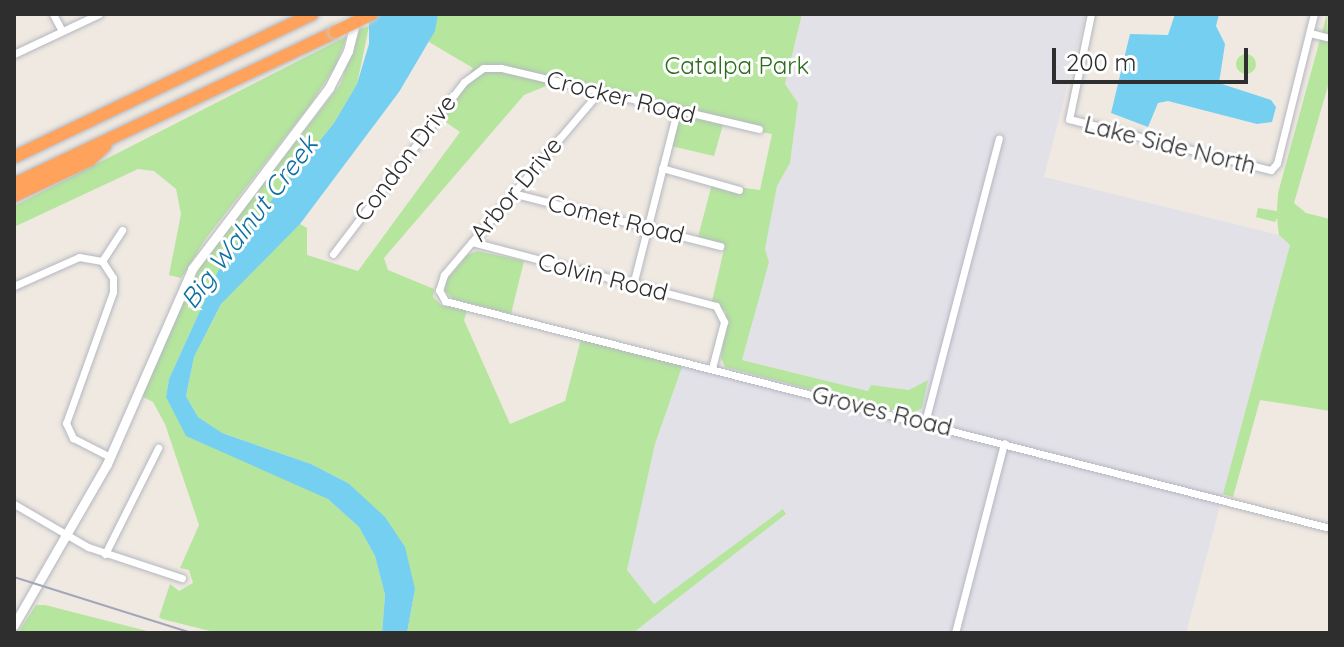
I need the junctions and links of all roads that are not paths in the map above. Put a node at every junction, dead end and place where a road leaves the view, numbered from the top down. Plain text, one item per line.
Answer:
1 (53, 14) edge
2 (99, 14) edge
3 (312, 14) edge
4 (357, 14) edge
5 (372, 14) edge
6 (1091, 14) edge
7 (1314, 14) edge
8 (62, 31) junction
9 (1310, 33) junction
10 (1330, 38) edge
11 (14, 54) edge
12 (483, 68) joint
13 (599, 92) junction
14 (677, 111) junction
15 (84, 123) junction
16 (759, 129) dead end
17 (118, 136) junction
18 (999, 138) dead end
19 (14, 151) edge
20 (14, 157) edge
21 (662, 168) junction
22 (14, 184) edge
23 (739, 190) dead end
24 (512, 193) junction
25 (14, 196) edge
26 (647, 227) junction
27 (122, 230) dead end
28 (472, 242) junction
29 (720, 246) dead end
30 (333, 254) dead end
31 (102, 261) junction
32 (633, 285) junction
33 (14, 286) edge
34 (439, 290) joint
35 (712, 368) junction
36 (925, 422) junction
37 (1004, 443) junction
38 (158, 448) dead end
39 (110, 457) junction
40 (14, 504) edge
41 (1330, 528) edge
42 (66, 536) junction
43 (105, 554) junction
44 (182, 578) dead end
45 (14, 625) edge
46 (955, 633) edge

1 - 8 street
2 - 8 street
3 - 15 highway
4 - 39 street
5 - 17 highway, bridge
6 - 9 street, Lake Side North
7 - 9 street
8 - 11 street
9 - 10 street
12 - 13 street, Crocker Road
12 - 30 street, Condon Drive
13 - 14 street, Crocker Road
13 - 24 street, Arbor Drive
14 - 16 street, Crocker Road
14 - 21 street
15 - 19 highway
15 - 20 highway
17 - 22 highway
17 - 25 highway
18 - 36 street
21 - 23 street
21 - 26 street
24 - 26 street, Comet Road
24 - 28 street, Arbor Drive
26 - 29 street, Comet Road
26 - 32 street
27 - 31 street
28 - 32 street, Colvin Road
28 - 34 street, Arbor Drive
31 - 33 street
31 - 39 street
32 - 35 street, Colvin Road
34 - 35 street, Groves Road
35 - 36 street, Groves Road
36 - 37 street, Groves Road
37 - 41 street, Groves Road
37 - 46 street
38 - 43 street
39 - 42 street
40 - 42 street
42 - 43 street
42 - 45 street
43 - 44 street

